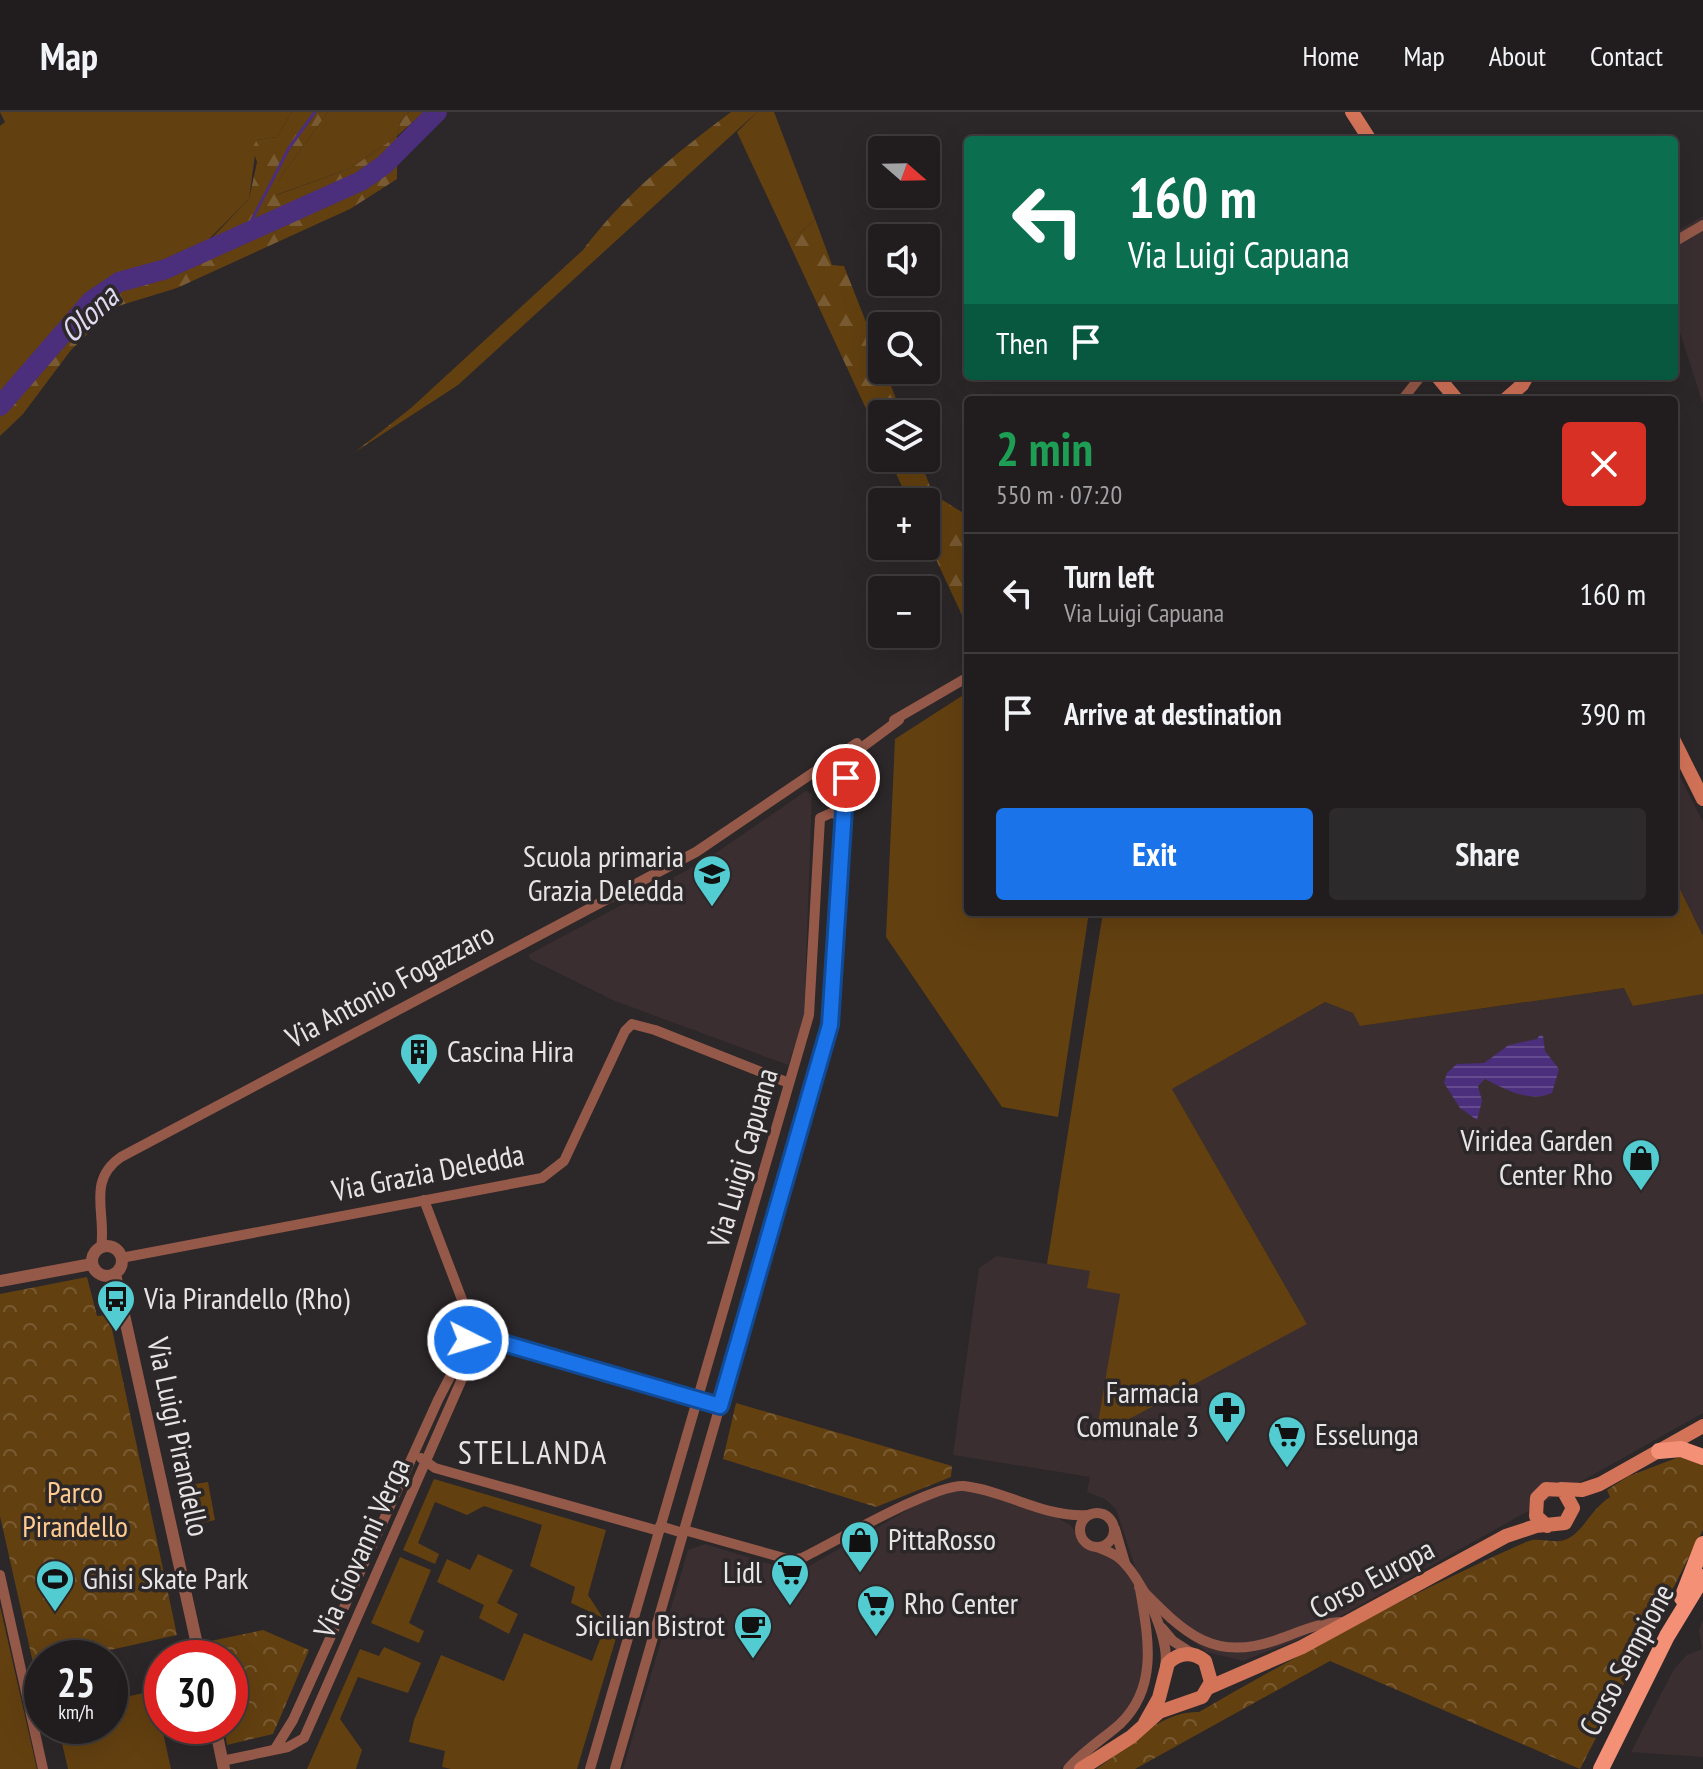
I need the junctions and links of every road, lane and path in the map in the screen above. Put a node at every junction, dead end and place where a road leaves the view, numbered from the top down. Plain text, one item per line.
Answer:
1 (1352, 112) edge
2 (1367, 136) edge
3 (1703, 225) edge
4 (1678, 240) edge
5 (1418, 380) edge
6 (1440, 380) edge
7 (1405, 396) edge
8 (1454, 396) edge
9 (964, 679) edge
10 (899, 720) junction
11 (1678, 749) edge
12 (811, 773) junction
13 (846, 778) junction
14 (1703, 799) edge
15 (843, 816) junction
16 (789, 1083) junction
17 (424, 1200) junction
18 (101, 1248) junction
19 (121, 1258) junction
20 (92, 1264) junction
21 (115, 1274) junction
22 (0, 1281) edge
23 (476, 1342) junction
24 (699, 1400) junction
25 (720, 1406) junction
26 (1703, 1426) edge
27 (1659, 1451) junction
28 (415, 1453) junction
29 (1703, 1457) edge
30 (426, 1462) junction
31 (1600, 1484) junction
32 (1561, 1489) junction
33 (1535, 1502) junction
34 (1050, 1512) junction
35 (1088, 1515) junction
36 (1570, 1518) junction
37 (1113, 1524) junction
38 (1547, 1526) junction
39 (660, 1529) junction
40 (684, 1531) junction
41 (1082, 1538) junction
42 (1503, 1538) junction
43 (1703, 1544) edge
44 (1097, 1547) junction
45 (1126, 1565) junction
46 (0, 1575) edge
47 (1703, 1577) edge
48 (1139, 1587) junction
49 (1350, 1622) junction
50 (1158, 1623) junction
51 (1667, 1636) junction
52 (196, 1640) edge
53 (1200, 1658) junction
54 (1264, 1664) junction
55 (1164, 1673) junction
56 (1210, 1687) junction
57 (1184, 1702) junction
58 (1145, 1723) junction
59 (219, 1744) edge
60 (275, 1749) junction
61 (223, 1765) edge
62 (43, 1769) edge
63 (590, 1769) edge
64 (615, 1769) edge
65 (1068, 1769) edge
66 (1081, 1769) edge
67 (1601, 1769) edge

1 - 2 main road
3 - 4 street
5 - 7 street
6 - 8 main road
9 - 10 street
10 - 12 street, Via Antonio Fogazzaro
10 - 13 street
11 - 14 main road
12 - 13 street
12 - 18 street, Via Antonio Fogazzaro
13 - 15 street, Via Luigi Capuana
15 - 16 street, Via Luigi Capuana
15 - 25 street, Via Luigi Capuana
16 - 17 street, Via Grazia Deledda
16 - 24 street, Via Luigi Capuana
17 - 19 street, Via Grazia Deledda
17 - 23 street
18 - 19 street
18 - 20 street
19 - 21 street
20 - 21 street
20 - 22 street
21 - 52 street, Via Luigi Pirandello
23 - 24 street
23 - 28 street, Via Giovanni Verga
23 - 30 street, Via Giovanni Verga
24 - 25 street
24 - 39 street, Via Luigi Capuana
25 - 40 street, Via Luigi Capuana
26 - 27 main road
27 - 29 main road
27 - 31 main road
28 - 30 street
28 - 60 street, Via Giovanni Verga
30 - 39 street
30 - 60 street, Via Giovanni Verga
31 - 32 main road
31 - 36 main road
32 - 33 main road
32 - 36 main road
33 - 38 main road
33 - 42 main road, Corso Europa
34 - 35 street
34 - 40 street
34 - 41 street
35 - 37 street
35 - 41 street
36 - 38 main road
37 - 44 street
37 - 45 street
38 - 42 main road, Corso Europa
39 - 40 street
39 - 63 street, Via Luigi Capuana
40 - 64 street, Via Luigi Capuana
41 - 44 street
42 - 49 main road, Corso Europa
43 - 51 main road
44 - 45 street
45 - 48 street
46 - 62 street
47 - 51 main road, Corso Sempione
48 - 49 street
48 - 50 street
48 - 65 street
49 - 54 main road, Corso Europa
50 - 53 street
50 - 55 street
51 - 67 main road, Corso Sempione
53 - 54 main road, Corso Europa
53 - 55 main road
53 - 56 main road
54 - 56 main road, Corso Europa
55 - 57 main road
55 - 58 main road
56 - 57 main road
57 - 58 main road
58 - 66 main road
59 - 61 street
60 - 61 street, Via Giovanni Verga

